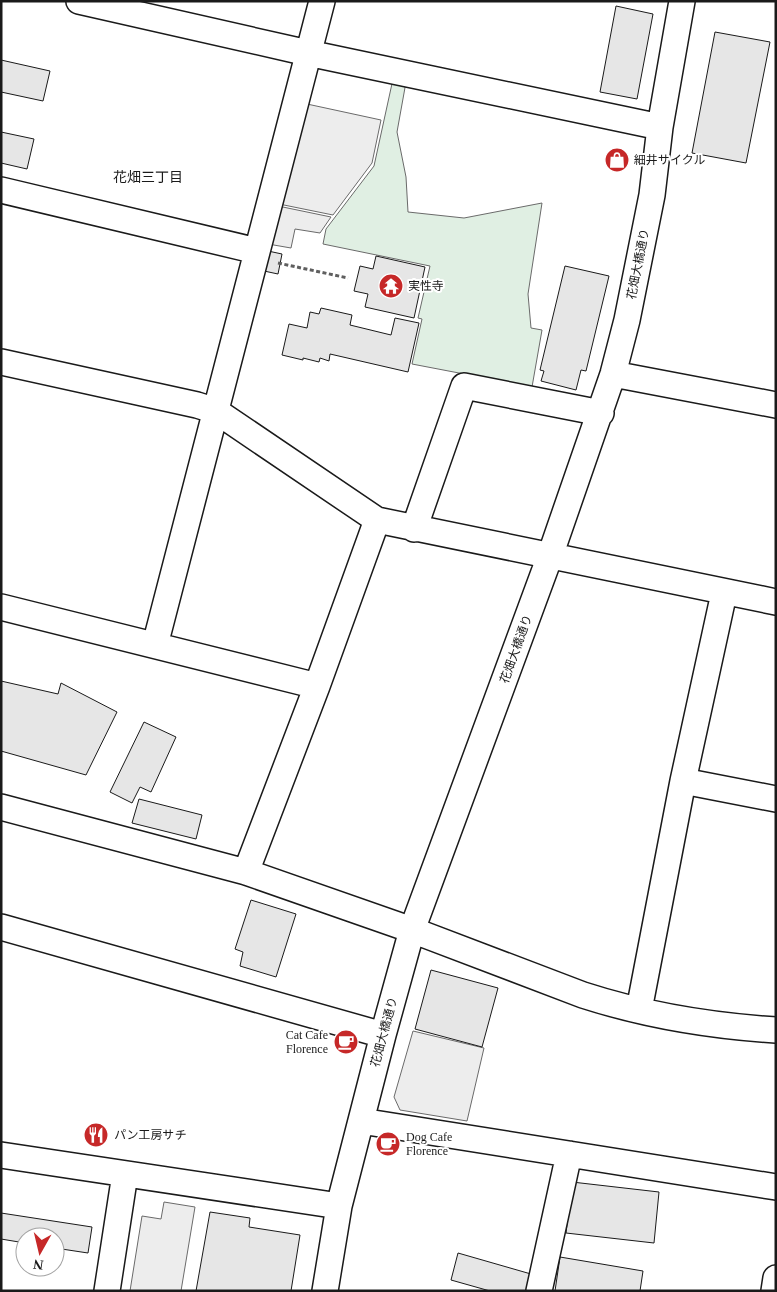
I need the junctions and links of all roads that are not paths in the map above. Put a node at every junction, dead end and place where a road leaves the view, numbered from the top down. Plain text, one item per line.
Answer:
1 (80, 1) edge
2 (322, 1) edge
3 (682, 1) edge
4 (105, 4) edge
5 (308, 53) junction
6 (660, 127) junction
7 (1, 190) edge
8 (256, 255) junction
9 (1, 362) edge
10 (613, 374) junction
11 (776, 405) edge
12 (216, 411) junction
13 (601, 413) junction
14 (377, 520) junction
15 (414, 529) junction
16 (550, 556) junction
17 (724, 592) junction
18 (776, 602) edge
19 (1, 607) edge
20 (155, 645) junction
21 (317, 686) junction
22 (682, 781) junction
23 (776, 799) edge
24 (1, 807) edge
25 (246, 872) junction
26 (1, 927) edge
27 (412, 930) junction
28 (639, 1010) junction
29 (776, 1030) edge
30 (383, 1035) junction
31 (361, 1121) junction
32 (569, 1154) junction
33 (1, 1155) edge
34 (125, 1174) junction
35 (776, 1187) edge
36 (339, 1206) junction
37 (776, 1278) edge
38 (107, 1291) edge
39 (324, 1291) edge
40 (539, 1291) edge
41 (774, 1291) edge

1 - 4 street
2 - 5 street
3 - 6 street, 花畑大橋通り
4 - 5 street
5 - 6 street
5 - 8 street
6 - 10 street, 花畑大橋通り
7 - 8 street
8 - 12 street
9 - 12 street
10 - 11 street
10 - 13 street, 花畑大橋通り
12 - 14 street
12 - 20 street
13 - 15 street
13 - 16 street, 花畑大橋通り
14 - 15 street
14 - 21 street
15 - 16 street
16 - 17 street
16 - 27 street, 花畑大橋通り
17 - 18 street
17 - 22 street
19 - 20 street
20 - 21 street
21 - 25 street
22 - 23 street
22 - 28 street
24 - 25 street
25 - 27 street
26 - 30 street
27 - 28 street
27 - 30 street, 花畑大橋通り
28 - 29 street
30 - 31 street, 花畑大橋通り
31 - 32 street
31 - 36 street, 花畑大橋通り
32 - 35 street
32 - 40 street
33 - 34 street
34 - 36 street
34 - 38 street
36 - 39 street, 花畑大橋通り
37 - 41 street

